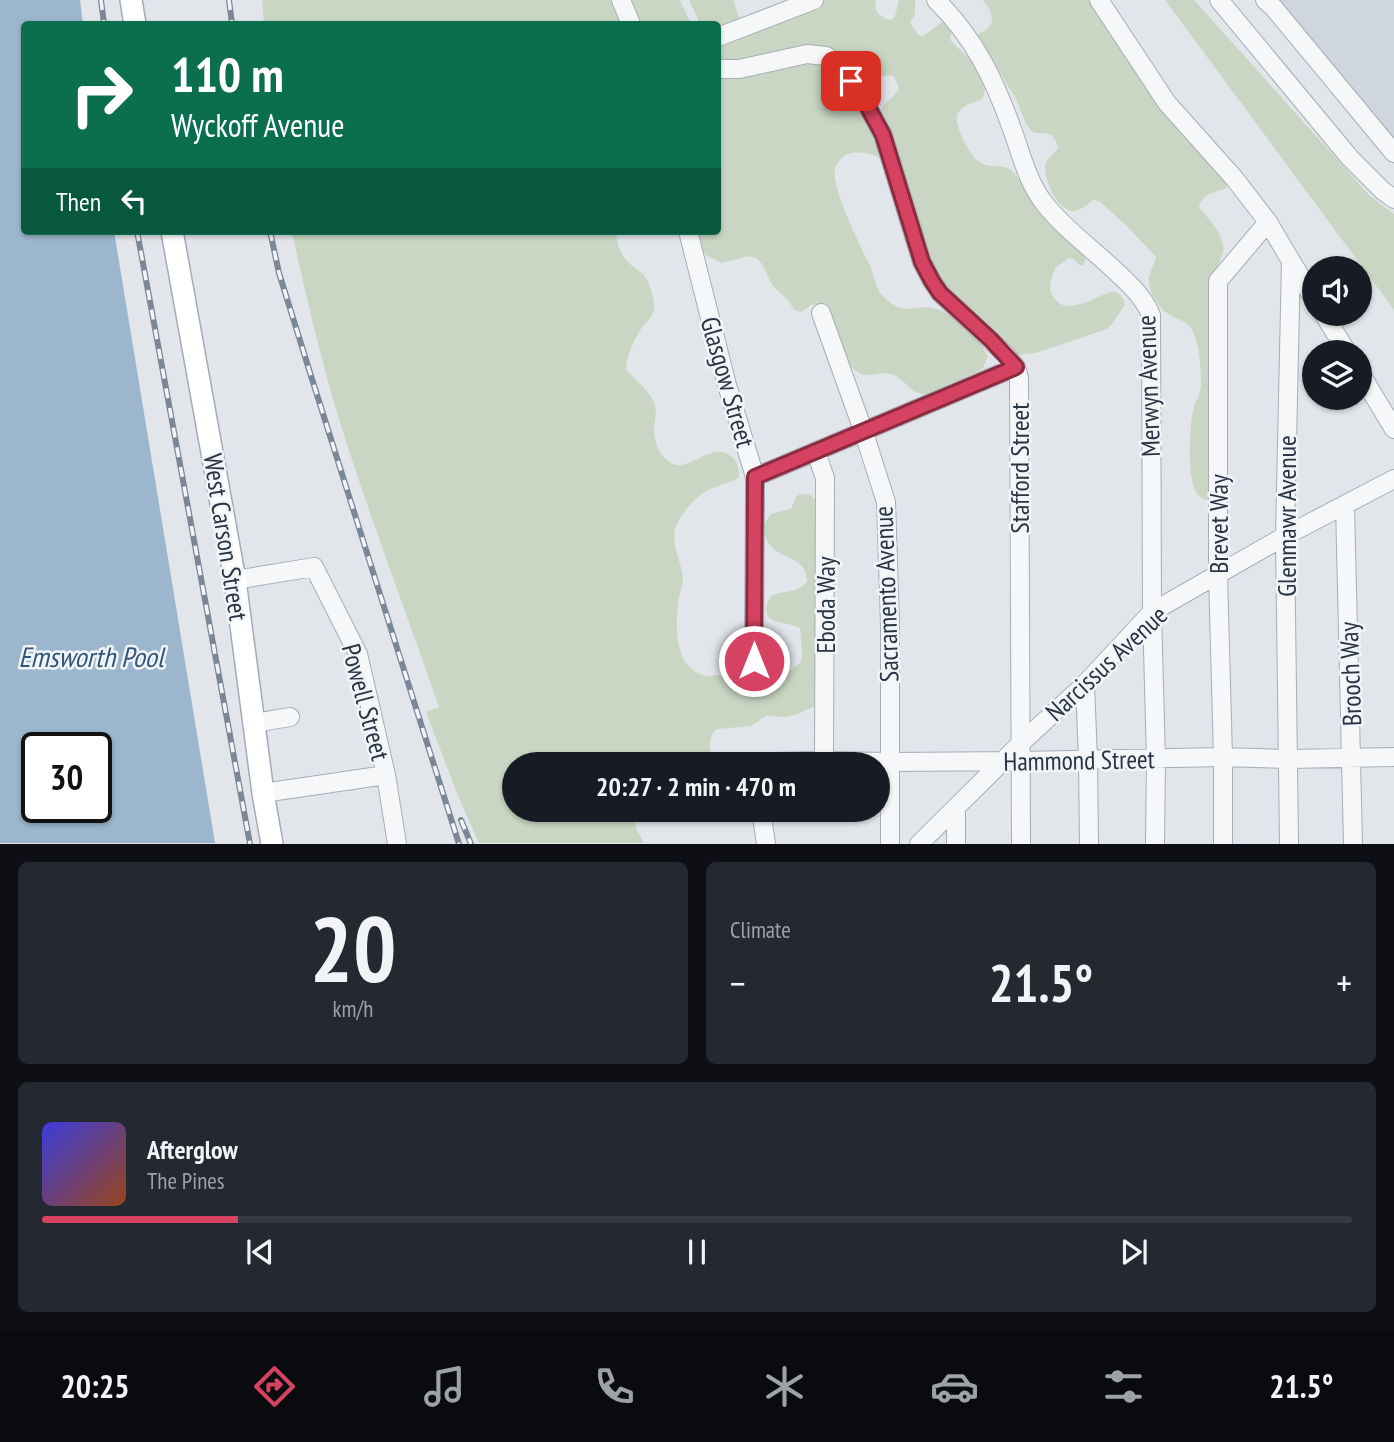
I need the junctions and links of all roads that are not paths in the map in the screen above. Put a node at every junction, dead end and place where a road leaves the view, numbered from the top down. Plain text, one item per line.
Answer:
1 (131, 0) edge
2 (621, 0) edge
3 (814, 0) edge
4 (936, 0) edge
5 (1099, 0) edge
6 (1219, 0) edge
7 (1265, 0) edge
8 (134, 21) edge
9 (630, 21) edge
10 (721, 36) edge
11 (721, 69) edge
12 (1394, 153) edge
13 (1394, 199) edge
14 (1268, 222) junction
15 (173, 235) edge
16 (689, 235) edge
17 (1291, 261) junction
18 (1302, 279) edge
19 (821, 313) dead end
20 (1016, 367) junction
21 (1372, 393) edge
22 (1394, 429) edge
23 (863, 430) junction
24 (816, 452) junction
25 (755, 477) junction
26 (1394, 479) edge
27 (1345, 505) junction
28 (1285, 536) junction
29 (1218, 575) junction
30 (235, 580) junction
31 (1152, 612) junction
32 (754, 661) dead end
33 (1085, 684) junction
34 (290, 717) dead end
35 (254, 723) junction
36 (824, 752) edge
37 (890, 752) edge
38 (1015, 755) junction
39 (1223, 757) junction
40 (1394, 757) edge
41 (1352, 758) junction
42 (1156, 759) junction
43 (1289, 759) junction
44 (1088, 760) junction
45 (890, 762) edge
46 (386, 775) junction
47 (263, 793) junction
48 (956, 808) junction
49 (763, 822) edge
50 (890, 822) edge
51 (272, 844) edge
52 (397, 844) edge
53 (766, 844) edge
54 (890, 844) edge
55 (919, 844) edge
56 (956, 844) edge
57 (1021, 844) edge
58 (1089, 844) edge
59 (1155, 844) edge
60 (1223, 844) edge
61 (1289, 844) edge
62 (1353, 844) edge

1 - 8 main road
2 - 9 street
3 - 10 street
4 - 31 street, Merwyn Avenue
5 - 14 street
6 - 13 street
7 - 12 street
11 - 20 street, Stafford Street
14 - 17 street
14 - 29 street, Brevet Way
15 - 30 main road, West Carson Street
16 - 25 street, Glasgow Street
17 - 18 street
17 - 28 street, Glenmawr Avenue
19 - 23 street, Sacramento Avenue
20 - 23 street
20 - 38 street, Stafford Street
21 - 22 street
23 - 24 street
23 - 37 street, Sacramento Avenue
24 - 25 street
24 - 36 street, Eboda Way
25 - 32 street, Glasgow Street
26 - 27 street, Narcissus Avenue
27 - 28 street, Narcissus Avenue
27 - 41 street, Brooch Way
28 - 29 street, Narcissus Avenue
28 - 43 street, Glenmawr Avenue
29 - 31 street, Narcissus Avenue
29 - 39 street, Brevet Way
30 - 35 main road, West Carson Street
30 - 46 street, Powell Street
31 - 33 street, Narcissus Avenue
31 - 42 street, Merwyn Avenue
33 - 38 street, Narcissus Avenue
33 - 44 street
34 - 35 street
35 - 47 main road, West Carson Street
38 - 44 street, Hammond Street
38 - 45 street, Hammond Street
38 - 48 street, Narcissus Avenue
38 - 57 street, Stafford Street
39 - 42 street, Hammond Street
39 - 43 street, Hammond Street
39 - 60 street, Brevet Way
40 - 41 street, Hammond Street
41 - 43 street, Hammond Street
41 - 62 street, Brooch Way
42 - 44 street, Hammond Street
42 - 59 street, Merwyn Avenue
43 - 61 street, Glenmawr Avenue
44 - 58 street
46 - 47 street
46 - 52 street, Powell Street
47 - 51 main road, West Carson Street
48 - 55 street, Narcissus Avenue
48 - 56 street
49 - 53 street
50 - 54 street, Sacramento Avenue

